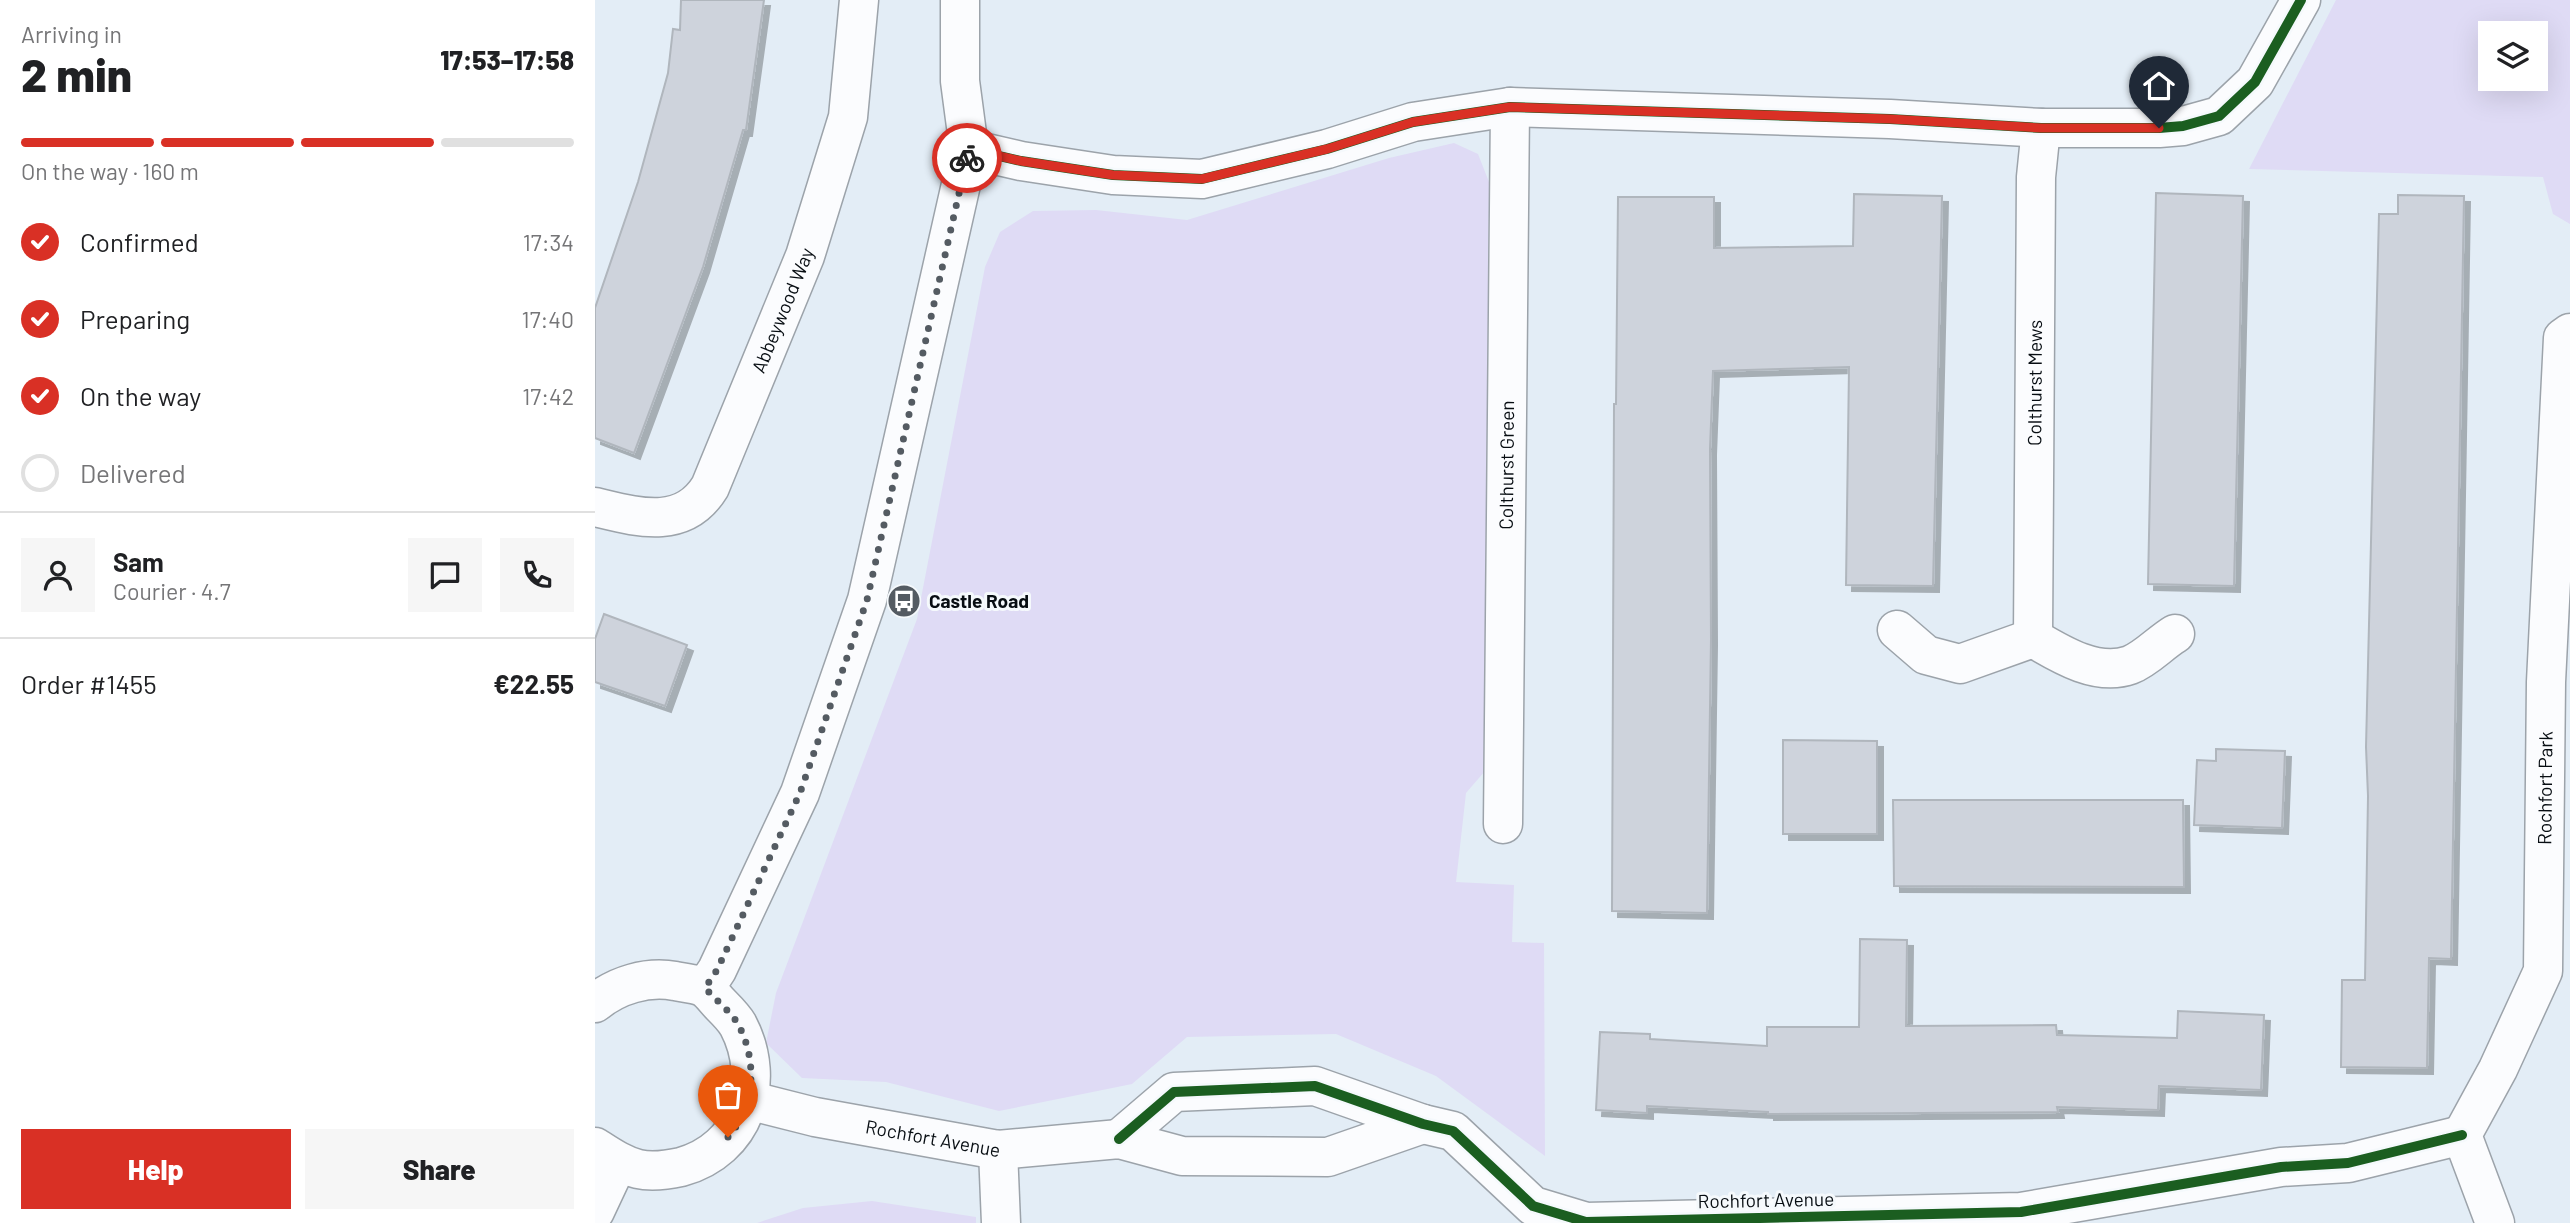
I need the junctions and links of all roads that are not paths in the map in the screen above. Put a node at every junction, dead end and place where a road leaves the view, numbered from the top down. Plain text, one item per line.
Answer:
1 (859, 0) edge
2 (960, 0) edge
3 (2301, 0) edge
4 (1510, 107) junction
5 (2041, 128) junction
6 (969, 149) junction
7 (2570, 333) edge
8 (595, 507) edge
9 (1897, 630) dead end
10 (2175, 634) dead end
11 (2033, 638) junction
12 (1503, 824) dead end
13 (705, 988) junction
14 (595, 1003) edge
15 (748, 1100) junction
16 (1423, 1124) junction
17 (2462, 1135) junction
18 (1119, 1139) junction
19 (998, 1150) junction
20 (606, 1154) edge
21 (595, 1211) edge
22 (1533, 1215) edge
23 (2023, 1218) edge
24 (1001, 1223) edge
25 (2495, 1223) edge

1 - 8 street, Abbeywood Way
2 - 6 street
3 - 5 street
4 - 5 street
4 - 6 street
4 - 12 street, Colthurst Green
5 - 11 street, Colthurst Mews
6 - 13 street
7 - 17 street, Rochfort Park
9 - 11 street
10 - 11 street
13 - 14 street
13 - 15 street
15 - 19 street, Rochfort Avenue
15 - 20 street
16 - 18 street, Rochfort Avenue
16 - 18 street, Rochfort Avenue
16 - 22 street, Rochfort Avenue
17 - 23 street, Rochfort Avenue
17 - 25 street
18 - 19 street, Rochfort Avenue
19 - 24 street
20 - 21 street
22 - 23 street, Rochfort Avenue

